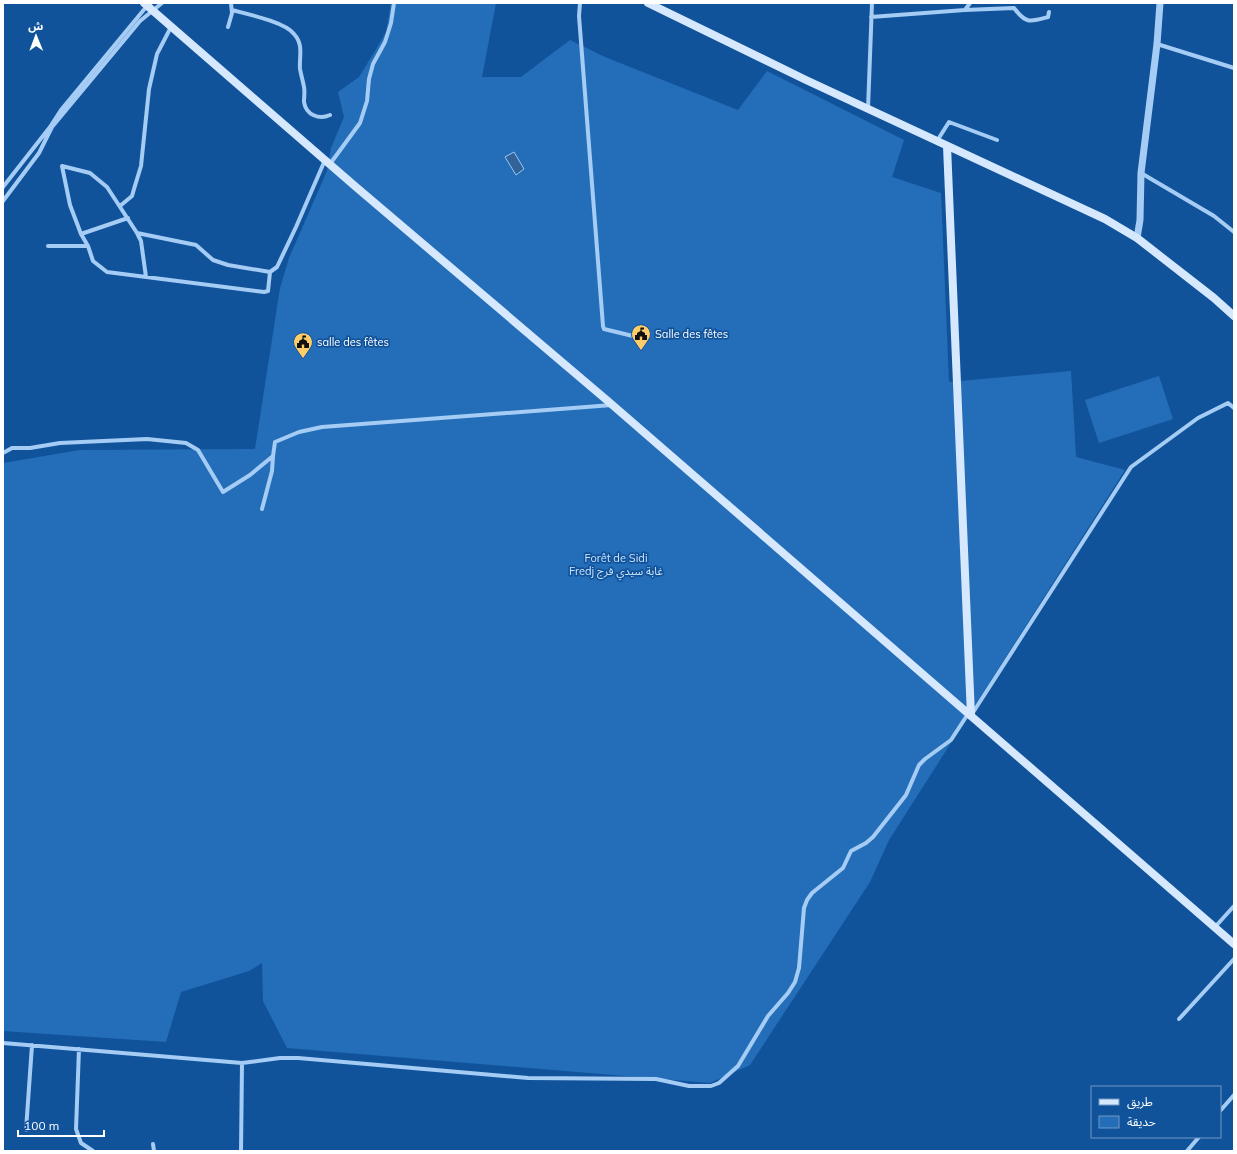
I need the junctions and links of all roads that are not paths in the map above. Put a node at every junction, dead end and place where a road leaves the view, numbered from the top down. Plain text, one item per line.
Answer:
1 (162, 3) edge
2 (231, 3) edge
3 (394, 3) edge
4 (580, 3) edge
5 (648, 3) edge
6 (872, 3) edge
7 (970, 3) edge
8 (1160, 3) edge
9 (149, 6) edge
10 (232, 10) junction
11 (965, 10) junction
12 (1049, 12) dead end
13 (872, 17) junction
14 (171, 27) junction
15 (228, 27) dead end
16 (1157, 44) junction
17 (108, 52) junction
18 (112, 56) junction
19 (99, 63) junction
20 (103, 67) junction
21 (1234, 68) edge
22 (868, 109) junction
23 (330, 115) dead end
24 (997, 140) dead end
25 (937, 141) junction
26 (947, 146) junction
27 (328, 162) junction
28 (1141, 173) junction
29 (3, 187) edge
30 (3, 201) edge
31 (120, 206) junction
32 (128, 218) junction
33 (1234, 232) edge
34 (137, 233) junction
35 (81, 234) junction
36 (1137, 238) junction
37 (48, 246) dead end
38 (88, 246) junction
39 (270, 272) junction
40 (146, 277) junction
41 (1234, 316) edge
42 (637, 337) dead end
43 (612, 405) junction
44 (1234, 408) edge
45 (3, 453) edge
46 (273, 456) junction
47 (262, 508) dead end
48 (968, 717) junction
49 (1234, 906) edge
50 (1214, 928) junction
51 (1234, 944) edge
52 (1234, 958) edge
53 (1179, 1019) dead end
54 (3, 1043) edge
55 (32, 1045) junction
56 (79, 1049) junction
57 (242, 1063) junction
58 (1234, 1095) edge
59 (1221, 1110) edge
60 (26, 1130) dead end
61 (1198, 1138) edge
62 (153, 1144) dead end
63 (94, 1151) edge
64 (154, 1151) edge
65 (242, 1151) edge
66 (1187, 1151) edge

1 - 9 street
2 - 10 street
3 - 27 street
4 - 42 street
5 - 22 main road
6 - 13 street
7 - 11 street
8 - 16 street
9 - 14 main road
9 - 17 street
9 - 18 street
10 - 15 street
10 - 23 street
11 - 12 street
11 - 13 street
13 - 22 street
14 - 27 main road
14 - 31 street
16 - 21 street
16 - 28 street
17 - 18 street
17 - 19 street
18 - 20 street
19 - 20 street
19 - 29 street
20 - 30 street
22 - 25 main road
24 - 25 street
25 - 26 main road
26 - 36 main road
26 - 48 main road
27 - 39 street
27 - 43 main road
28 - 33 street
28 - 36 street
31 - 32 street
31 - 35 street
32 - 34 street
32 - 35 street
34 - 39 street
34 - 40 street
35 - 38 street
36 - 41 main road
37 - 38 street
38 - 40 street
39 - 40 street
43 - 46 street
43 - 48 main road
44 - 48 street
45 - 46 street
46 - 47 street
48 - 50 main road
48 - 57 street
49 - 50 street
50 - 51 main road
52 - 53 street
54 - 55 street
55 - 56 street
55 - 60 street
56 - 57 street
56 - 63 street
57 - 65 street
58 - 59 street
61 - 66 street
62 - 64 street

